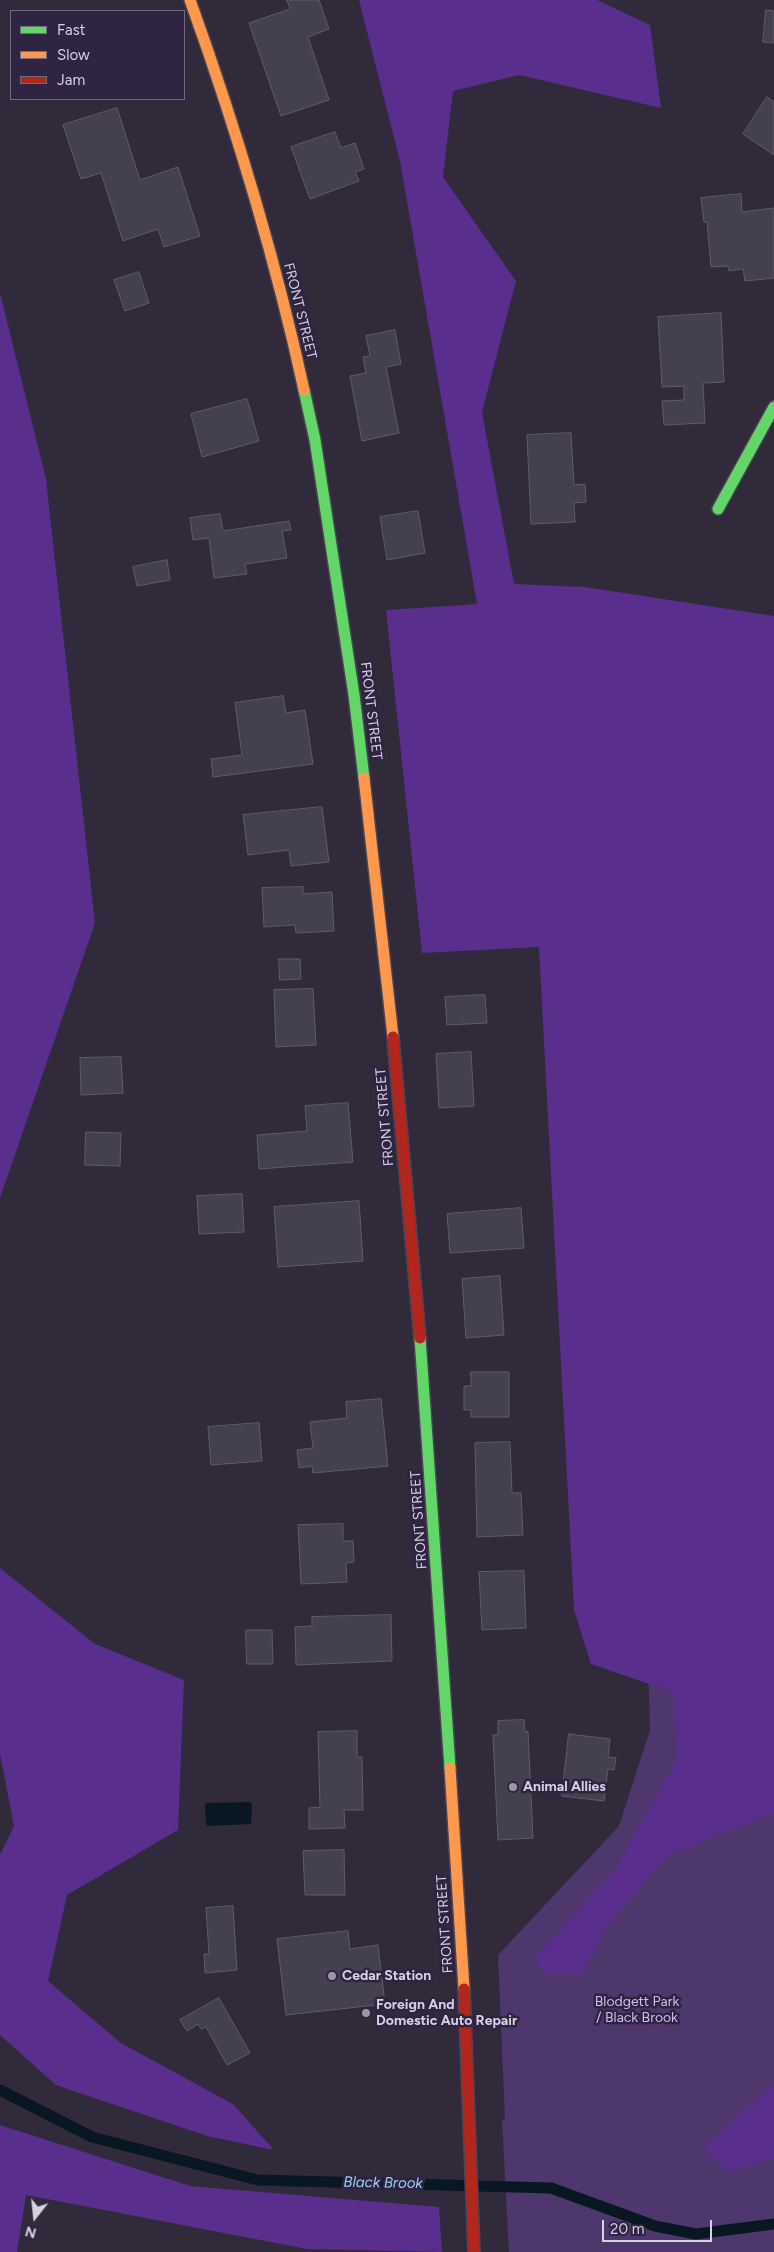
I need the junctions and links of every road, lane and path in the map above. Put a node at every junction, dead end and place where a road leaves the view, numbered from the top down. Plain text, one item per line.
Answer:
1 (190, 0) edge
2 (774, 406) edge
3 (718, 509) dead end
4 (474, 2249) edge

1 - 4 main road, FRONT STREET
2 - 3 main road

